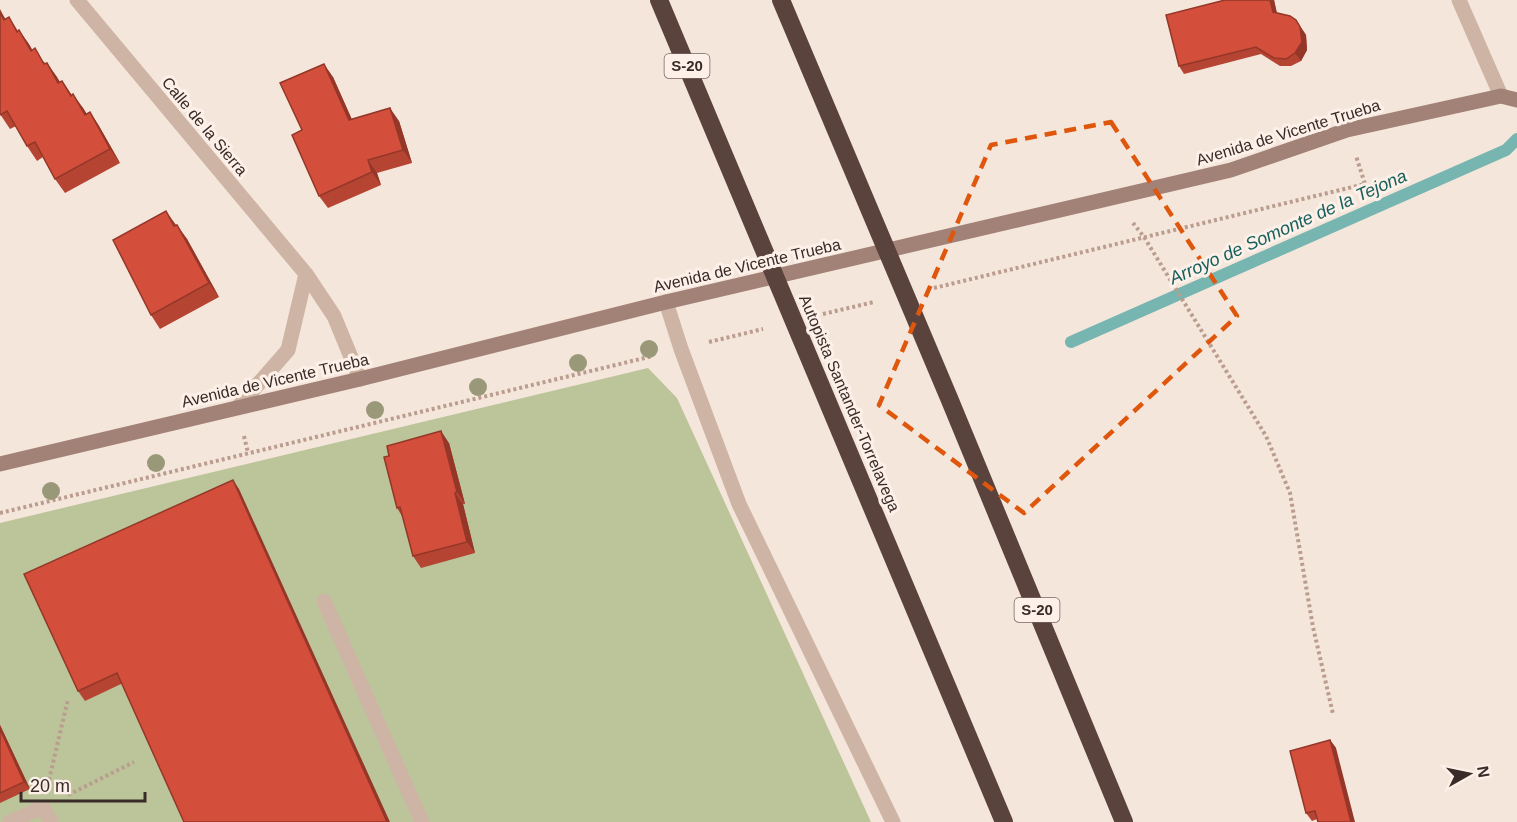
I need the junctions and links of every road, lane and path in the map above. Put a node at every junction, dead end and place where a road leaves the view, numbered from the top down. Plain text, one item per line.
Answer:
1 (77, 0) edge
2 (659, 0) edge
3 (781, 0) edge
4 (1459, 0) edge
5 (1501, 96) junction
6 (1517, 100) edge
7 (1112, 197) junction
8 (306, 274) junction
9 (666, 302) junction
10 (360, 379) junction
11 (238, 407) junction
12 (0, 464) edge
13 (324, 601) dead end
14 (68, 699) dead end
15 (1333, 714) dead end
16 (134, 762) dead end
17 (43, 807) junction
18 (10, 822) edge
19 (51, 822) edge
20 (422, 822) edge
21 (893, 822) edge
22 (1004, 822) edge
23 (1124, 822) edge

1 - 8 street, Calle de la Sierra
2 - 22 highway, Autopista Santander-Torrelavega / S-20
3 - 23 highway, S-20
4 - 5 street
5 - 6 main road
5 - 7 main road, Avenida de Vicente Trueba
7 - 9 main road, Avenida de Vicente Trueba
7 - 15 path
8 - 10 street, Calle de la Sierra
8 - 11 street
9 - 10 main road, Avenida de Vicente Trueba
9 - 21 street
10 - 11 main road, Avenida de Vicente Trueba
11 - 12 main road, Avenida de Vicente Trueba
13 - 20 street
14 - 17 path
16 - 17 path
17 - 18 street
17 - 19 street

